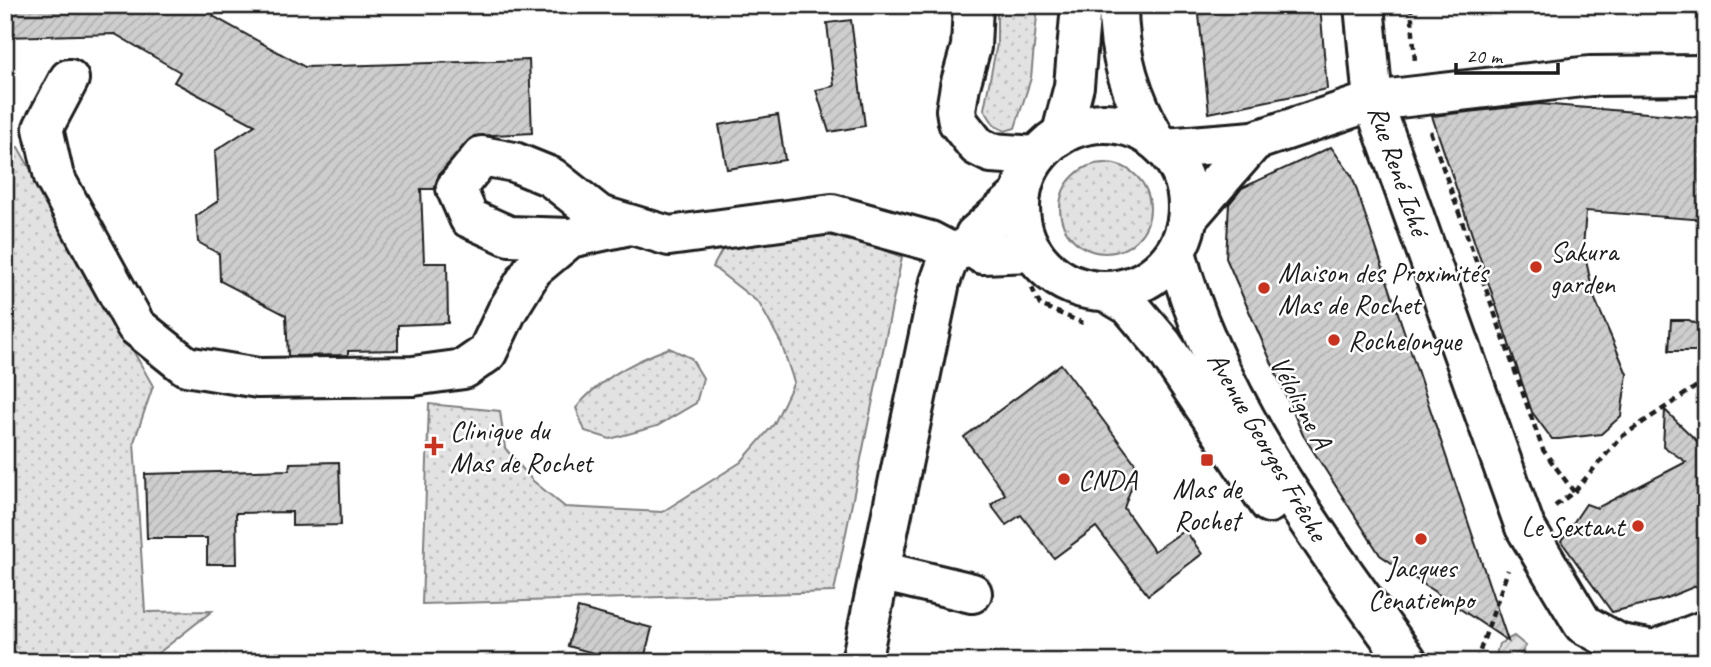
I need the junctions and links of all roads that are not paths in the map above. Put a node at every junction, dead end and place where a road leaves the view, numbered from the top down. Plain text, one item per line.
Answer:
1 (973, 5) edge
2 (1081, 5) edge
3 (1118, 5) edge
4 (1364, 5) edge
5 (1706, 75) edge
6 (69, 79) dead end
7 (1373, 101) junction
8 (1254, 141) junction
9 (1161, 144) junction
10 (1049, 145) junction
11 (1021, 194) junction
12 (1189, 216) junction
13 (630, 225) junction
14 (570, 238) junction
15 (961, 250) junction
16 (1033, 252) junction
17 (1176, 252) junction
18 (1105, 291) junction
19 (880, 571) junction
20 (972, 593) dead end
21 (1706, 630) edge
22 (862, 657) edge
23 (1379, 662) edge
24 (1408, 662) edge

1 - 10 street
2 - 10 street
3 - 9 street
4 - 7 street, Rue René Iché
5 - 7 street
6 - 14 street
7 - 8 street
7 - 21 street, Rue René Iché
8 - 9 street
8 - 12 street
9 - 10 street
9 - 12 street
10 - 11 street
11 - 15 street
11 - 16 street
12 - 17 street
13 - 14 street
13 - 14 street
13 - 15 street
15 - 16 street
15 - 19 street
16 - 18 street
17 - 18 street
17 - 24 street, Avenue Georges Frêche
18 - 23 street, Avenue Georges Frêche
19 - 20 street
19 - 22 street

